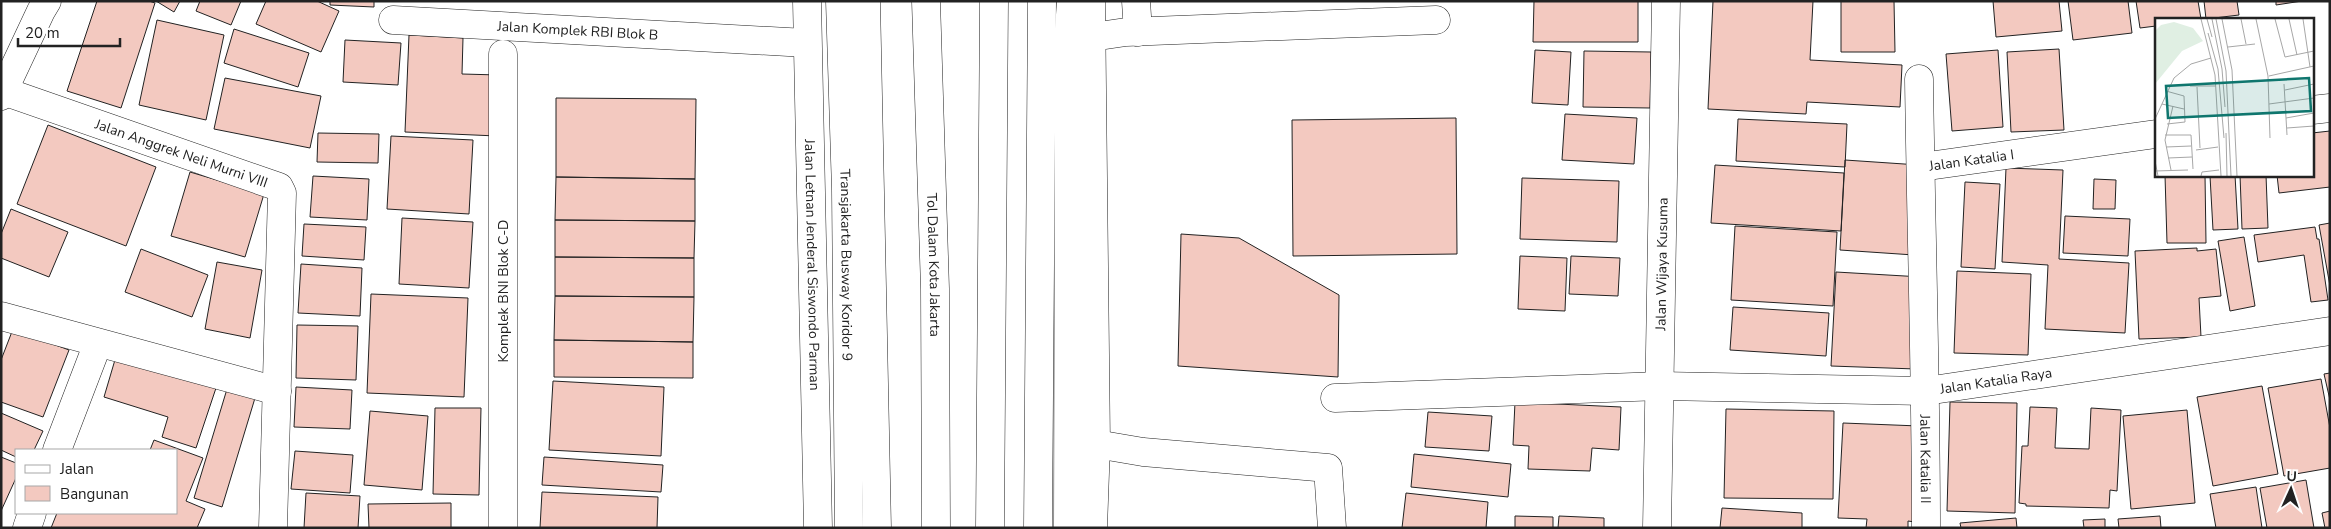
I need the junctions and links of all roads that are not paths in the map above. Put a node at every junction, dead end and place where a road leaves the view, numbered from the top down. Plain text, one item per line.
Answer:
1 (48, 1) edge
2 (807, 1) edge
3 (840, 1) edge
4 (866, 1) edge
5 (926, 1) edge
6 (994, 1) edge
7 (1042, 1) edge
8 (1071, 1) edge
9 (1091, 1) edge
10 (1136, 1) edge
11 (1666, 1) edge
12 (393, 20) dead end
13 (1436, 20) dead end
14 (1138, 32) junction
15 (1092, 38) junction
16 (806, 43) junction
17 (503, 54) dead end
18 (1919, 79) dead end
19 (2, 94) edge
20 (2330, 108) edge
21 (2314, 110) edge
22 (2155, 134) edge
23 (1920, 166) junction
24 (1, 316) edge
25 (2330, 331) edge
26 (98, 343) junction
27 (1661, 386) junction
28 (277, 391) junction
29 (1926, 391) junction
30 (1335, 398) dead end
31 (1096, 444) junction
32 (57, 449) edge
33 (32, 514) edge
34 (26, 528) edge
35 (273, 528) edge
36 (503, 528) edge
37 (818, 528) edge
38 (849, 528) edge
39 (876, 528) edge
40 (936, 528) edge
41 (990, 528) edge
42 (1038, 528) edge
43 (1068, 528) edge
44 (1093, 528) edge
45 (1332, 528) edge
46 (1657, 528) edge
47 (1926, 528) edge

1 - 19 main road
2 - 16 main road, Jalan Letnan Jenderal Siswondo Parman
3 - 38 main road, Transjakarta Busway Koridor 9
4 - 39 main road
5 - 40 main road, Tol Dalam Kota Jakarta
6 - 41 main road
7 - 42 main road
8 - 43 main road
9 - 15 main road
10 - 14 main road
11 - 27 main road, Jalan Wijaya Kusuma
12 - 16 main road, Jalan Komplek RBI Blok B
13 - 14 main road
14 - 15 main road
15 - 31 main road
16 - 37 main road, Jalan Letnan Jenderal Siswondo Parman
17 - 36 main road, Komplek BNI Blok C-D
18 - 23 main road
19 - 28 main road, Jalan Anggrek Neli Murni VIII
20 - 21 main road
22 - 23 main road, Jalan Katalia I
23 - 29 main road, Jalan Katalia I
24 - 26 main road
25 - 29 main road, Jalan Katalia Raya
26 - 28 main road
26 - 32 main road
27 - 29 main road, Jalan Katalia Raya
27 - 30 main road, Jalan Katalia Raya
27 - 46 main road, Jalan Wijaya Kusuma
28 - 35 main road
29 - 47 main road, Jalan Katalia II
31 - 44 main road
31 - 45 main road
33 - 34 main road

